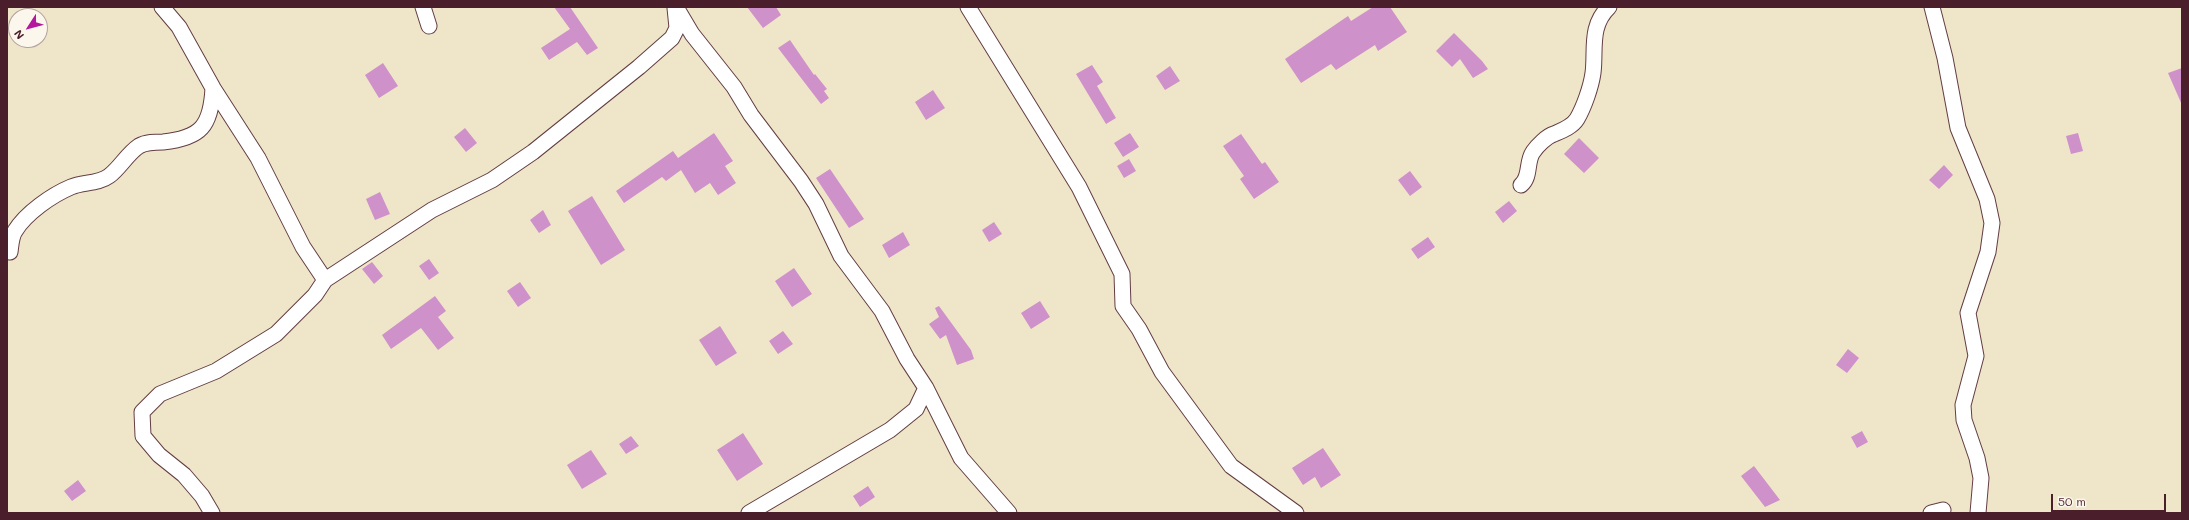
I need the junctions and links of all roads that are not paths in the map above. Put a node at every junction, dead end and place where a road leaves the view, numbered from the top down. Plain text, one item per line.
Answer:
1 (162, 7) edge
2 (422, 7) edge
3 (676, 7) edge
4 (968, 7) edge
5 (1609, 7) edge
6 (1932, 7) edge
7 (429, 26) dead end
8 (213, 88) junction
9 (1521, 185) dead end
10 (10, 252) dead end
11 (325, 280) junction
12 (926, 388) junction
13 (212, 513) edge
14 (749, 513) edge
15 (1009, 513) edge
16 (1296, 513) edge
17 (1978, 513) edge

1 - 8 street
2 - 7 street
3 - 11 street
3 - 12 street
4 - 16 street
5 - 9 street
6 - 17 street
8 - 10 street
8 - 11 street
11 - 13 street
12 - 14 street
12 - 15 street

